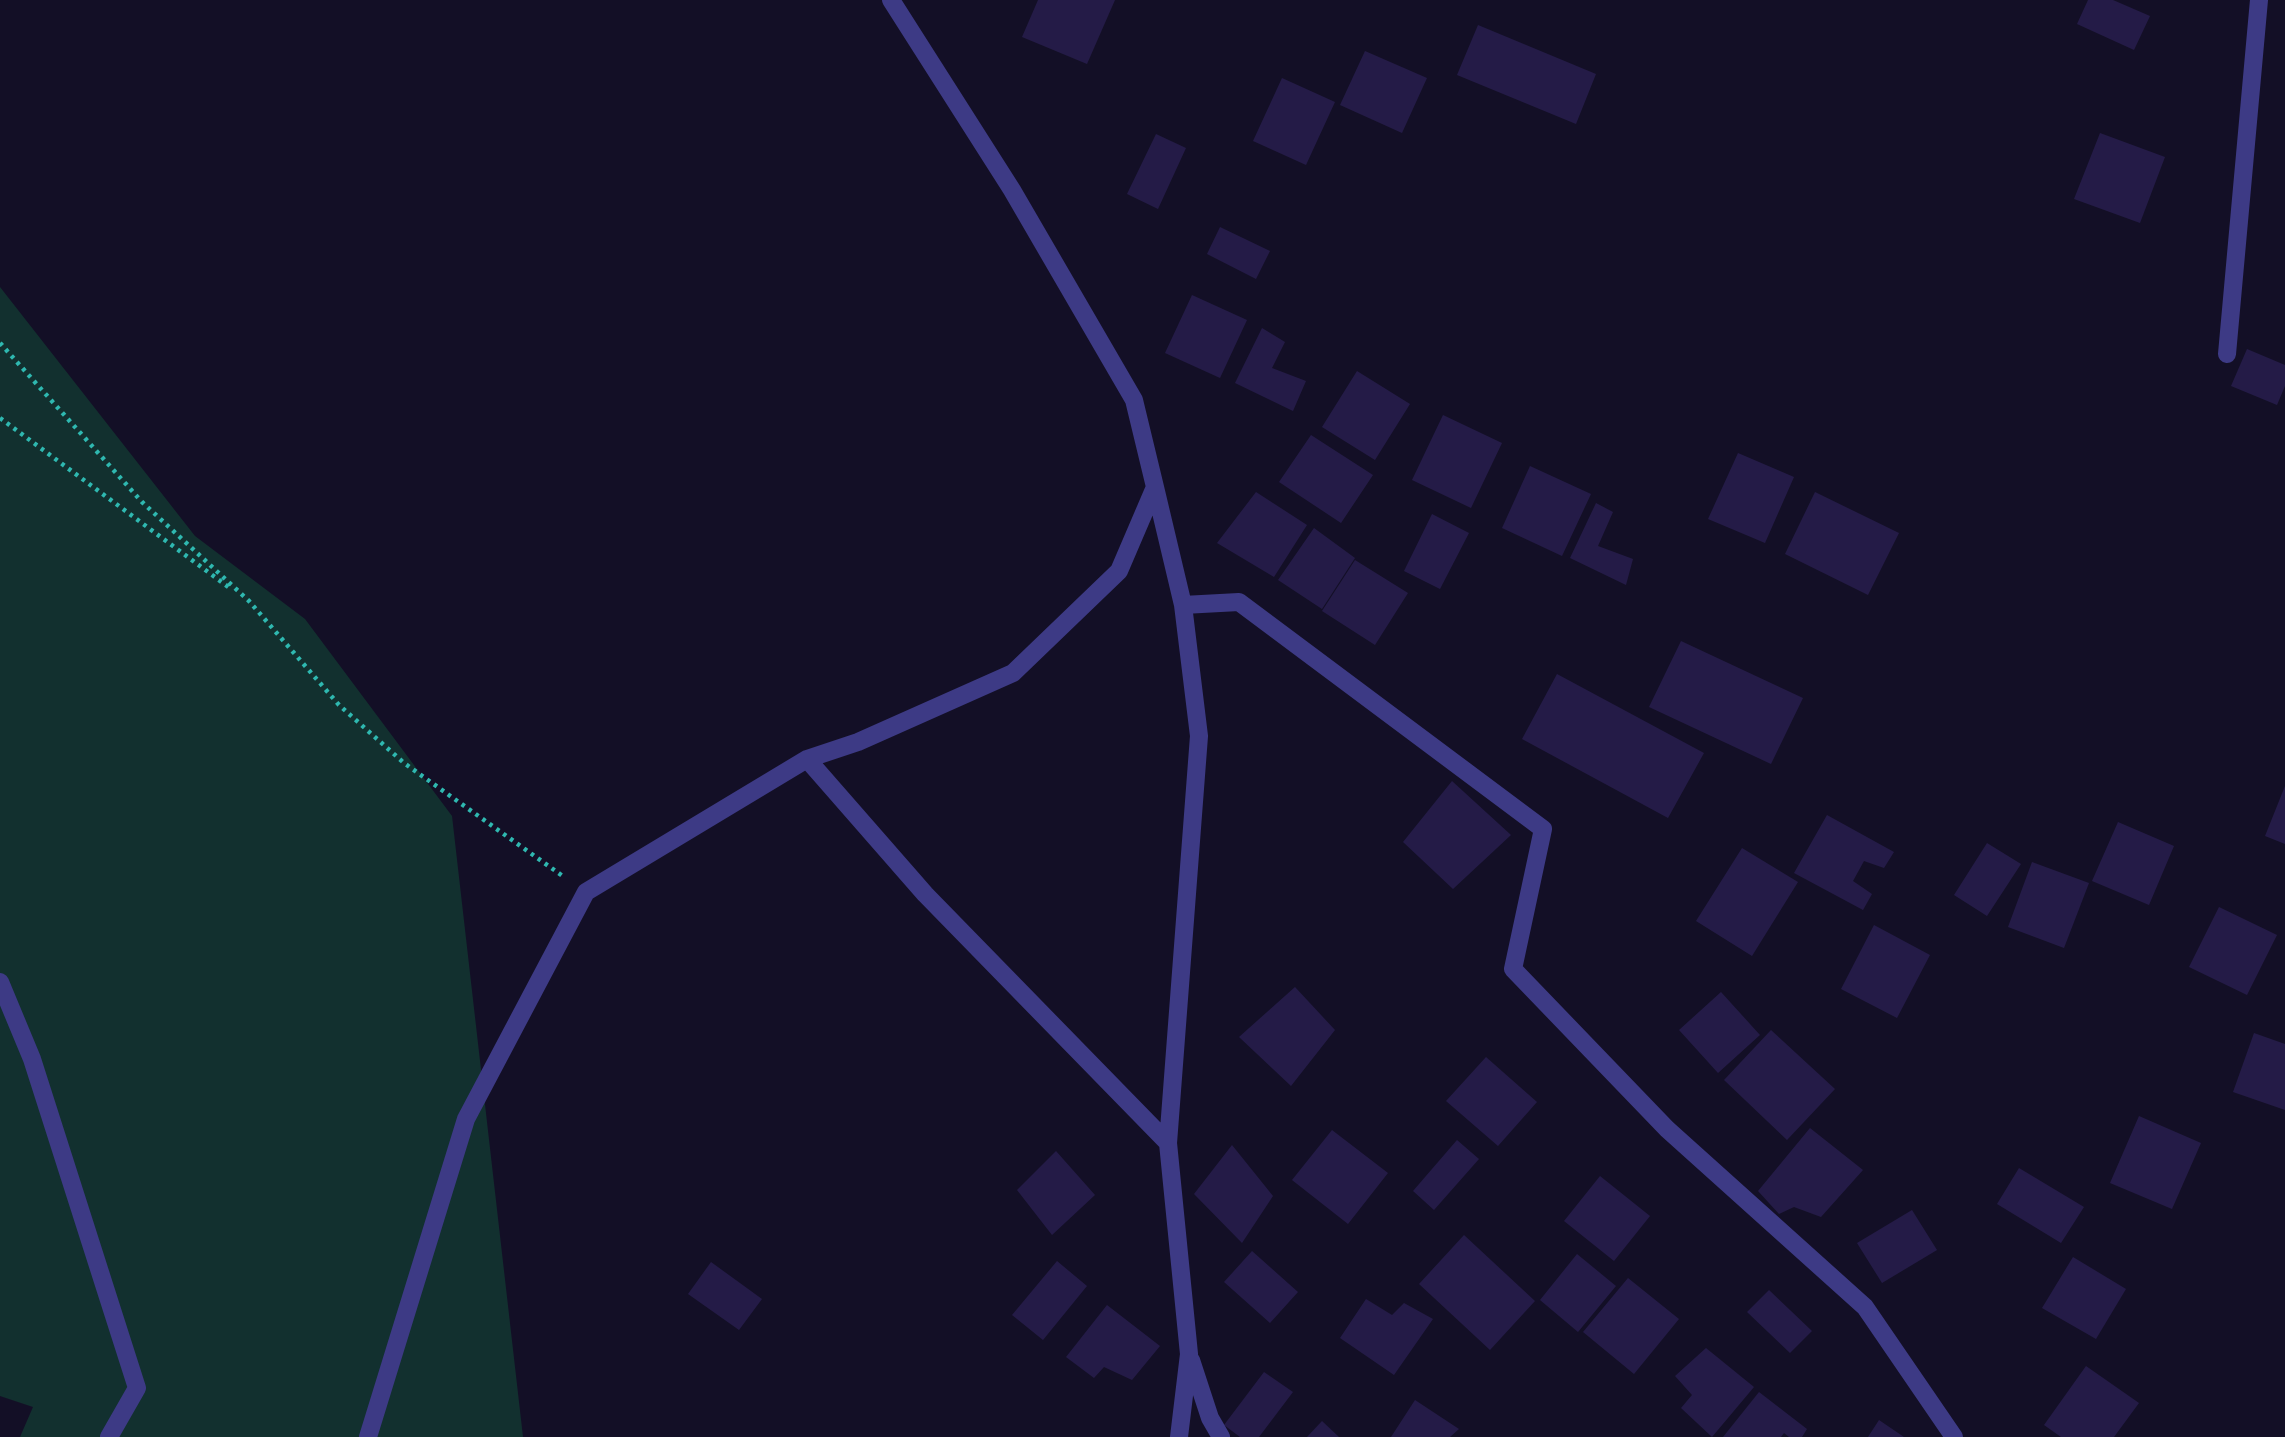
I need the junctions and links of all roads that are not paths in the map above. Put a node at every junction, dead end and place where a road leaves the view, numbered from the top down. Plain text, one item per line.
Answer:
1 (891, 0) edge
2 (2259, 0) edge
3 (2227, 354) dead end
4 (1155, 487) junction
5 (1183, 605) junction
6 (807, 759) junction
7 (0, 982) edge
8 (1168, 1143) junction
9 (1189, 1354) junction
10 (109, 1437) edge
11 (368, 1437) edge
12 (1179, 1437) edge
13 (1221, 1437) edge
14 (1954, 1437) edge

1 - 4 street
2 - 3 street
4 - 5 street
4 - 6 street
5 - 8 street
5 - 14 street
6 - 8 street
6 - 11 street
7 - 10 street
8 - 9 street
9 - 12 street
9 - 13 street

